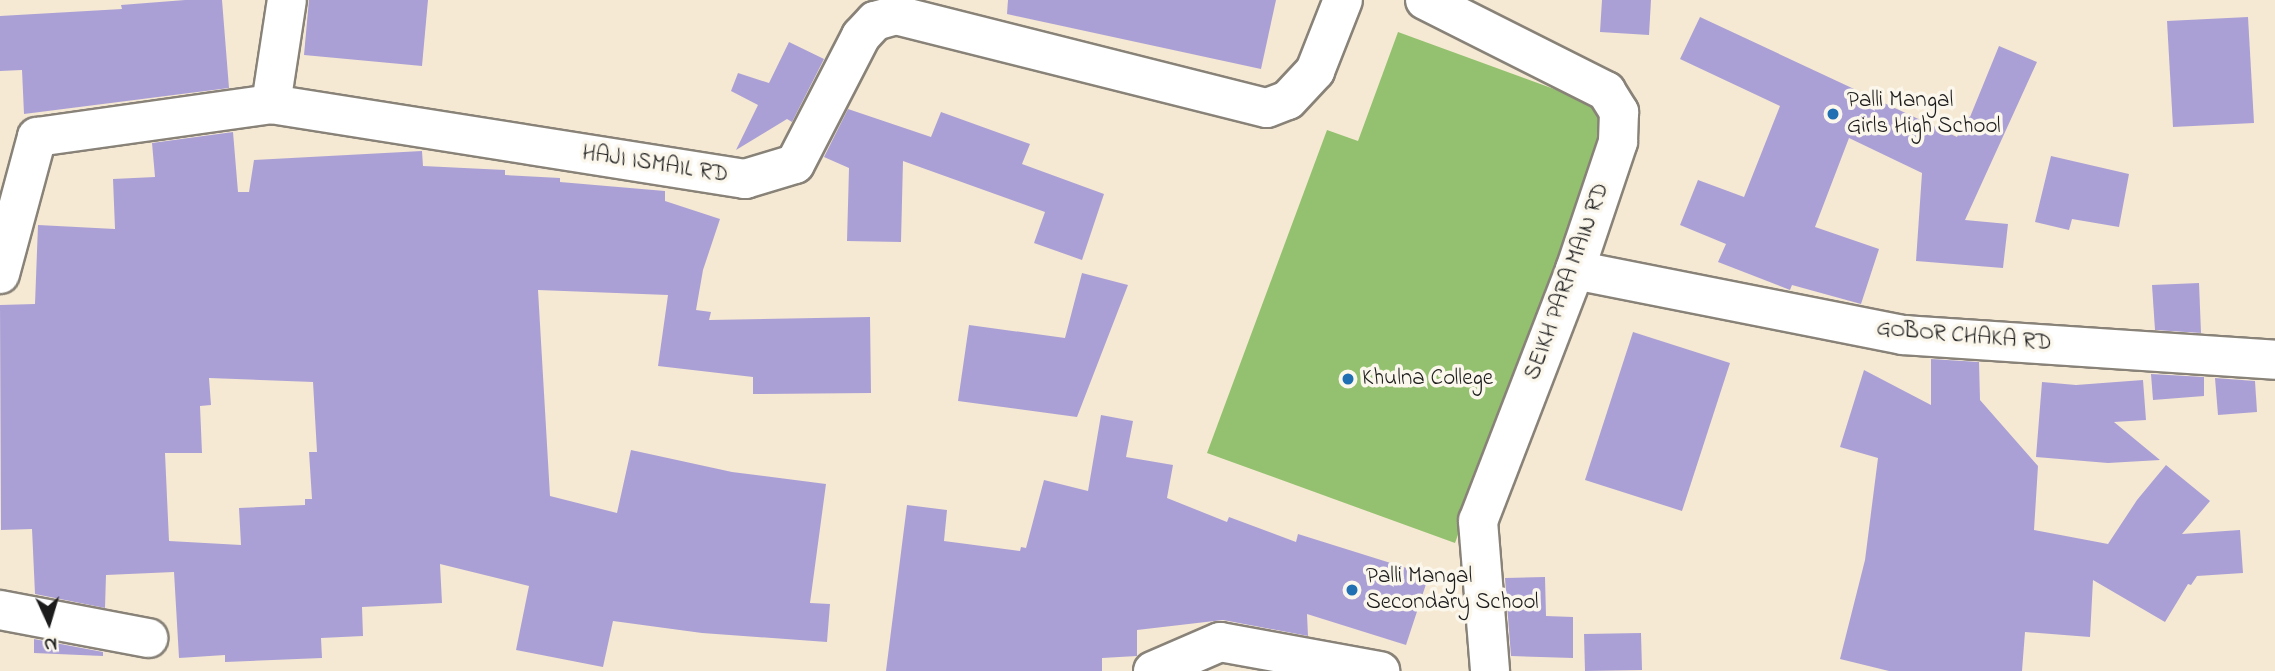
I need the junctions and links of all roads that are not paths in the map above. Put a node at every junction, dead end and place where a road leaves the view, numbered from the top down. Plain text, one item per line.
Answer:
1 (287, 0) edge
2 (1343, 0) edge
3 (1425, 0) edge
4 (271, 104) junction
5 (1574, 270) junction
6 (0, 274) edge
7 (2275, 360) edge
8 (0, 610) edge
9 (148, 638) dead end
10 (1153, 671) edge
11 (1380, 671) edge
12 (1490, 671) edge

1 - 4 street
2 - 4 street, HAJI ISMAIL RD
3 - 5 street, SEIKH PARA MAIN RD
4 - 6 street, HAJI ISMAIL RD
5 - 7 street, GOBOR CHAKA RD
5 - 12 street, SEIKH PARA MAIN RD
8 - 9 street
10 - 11 street

